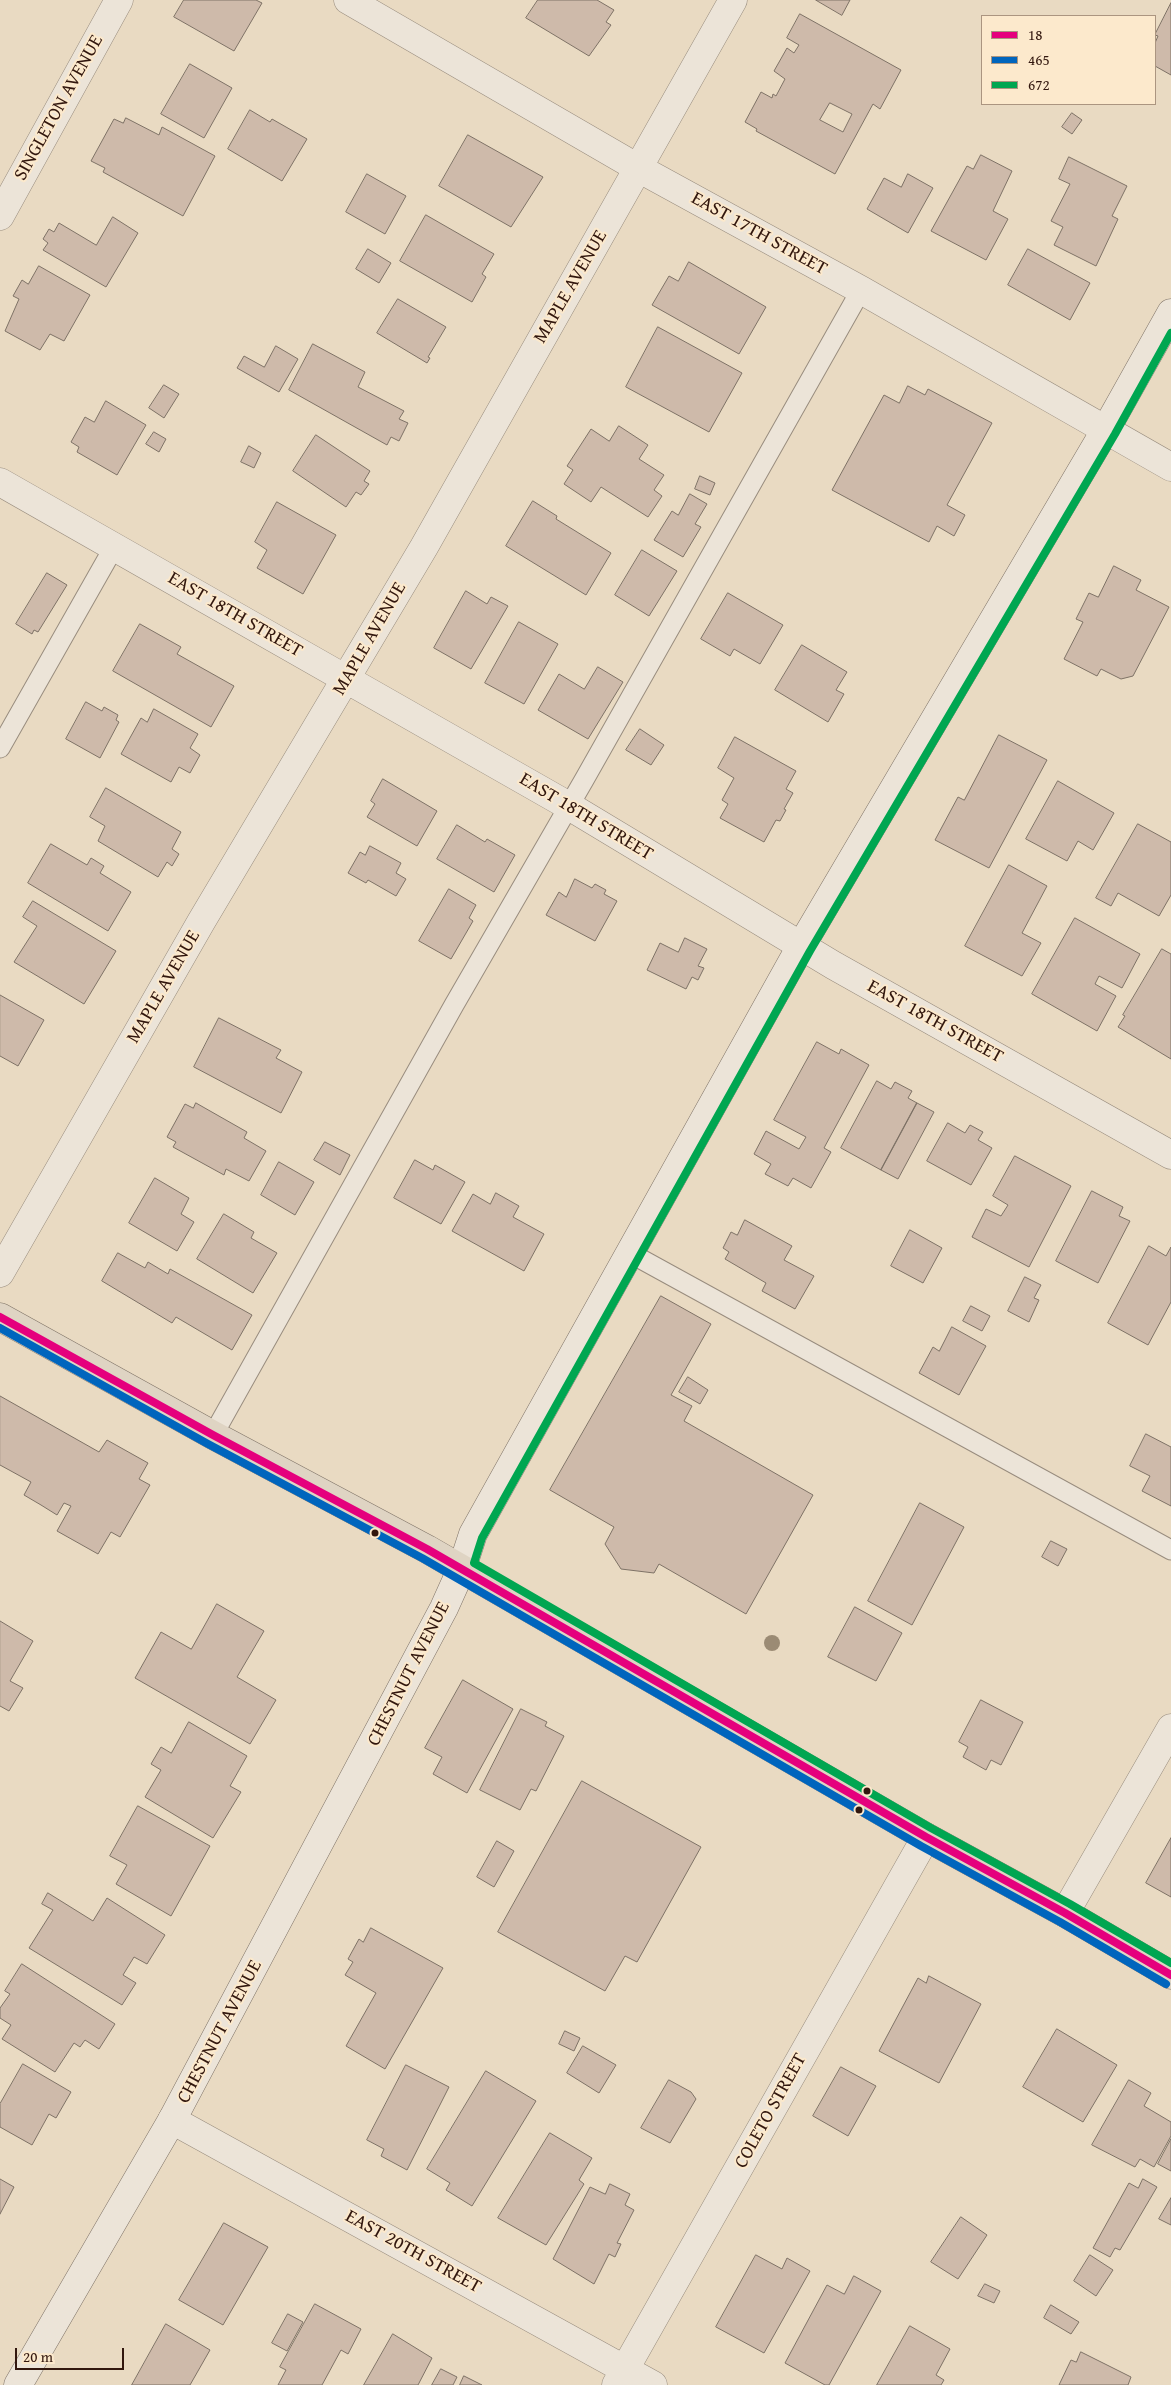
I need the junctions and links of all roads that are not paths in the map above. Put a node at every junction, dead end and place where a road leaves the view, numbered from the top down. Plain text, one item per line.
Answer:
1 (119, 0) edge
2 (348, 0) edge
3 (732, 0) edge
4 (638, 168) junction
5 (0, 216) edge
6 (861, 290) junction
7 (1171, 312) edge
8 (1106, 429) junction
9 (1171, 466) edge
10 (0, 482) edge
11 (114, 547) junction
12 (347, 679) junction
13 (0, 748) edge
14 (569, 806) junction
15 (802, 946) junction
16 (1171, 1155) edge
17 (630, 1253) junction
18 (0, 1273) edge
19 (0, 1317) edge
20 (213, 1435) junction
21 (1171, 1550) edge
22 (462, 1568) junction
23 (1171, 1728) edge
24 (926, 1837) junction
25 (1065, 1913) junction
26 (1171, 1975) edge
27 (172, 2120) junction
28 (620, 2377) edge
29 (23, 2383) edge
30 (654, 2385) edge

1 - 5 street, SINGLETON AVENUE
2 - 4 street, EAST 17TH STREET
3 - 4 street, MAPLE AVENUE
4 - 6 street, EAST 17TH STREET
4 - 12 street, MAPLE AVENUE
6 - 8 street, EAST 17TH STREET
6 - 14 lane
7 - 8 street, CHESTNUT AVENUE
8 - 9 street, EAST 17TH STREET
8 - 15 street, CHESTNUT AVENUE
10 - 11 street, EAST 18TH STREET
11 - 12 street, EAST 18TH STREET
11 - 13 lane
12 - 14 street, EAST 18TH STREET
12 - 18 street, MAPLE AVENUE
14 - 15 street, EAST 18TH STREET
14 - 20 lane
15 - 16 street, EAST 18TH STREET
15 - 17 street, CHESTNUT AVENUE
17 - 21 lane
17 - 22 street, CHESTNUT AVENUE
19 - 20 main road
20 - 22 main road
22 - 24 main road
22 - 27 street, CHESTNUT AVENUE
23 - 25 street
24 - 25 main road
24 - 28 street, COLETO STREET
25 - 26 main road
27 - 28 street, EAST 20TH STREET
27 - 29 street, CHESTNUT AVENUE
28 - 30 street, EAST 20TH STREET

